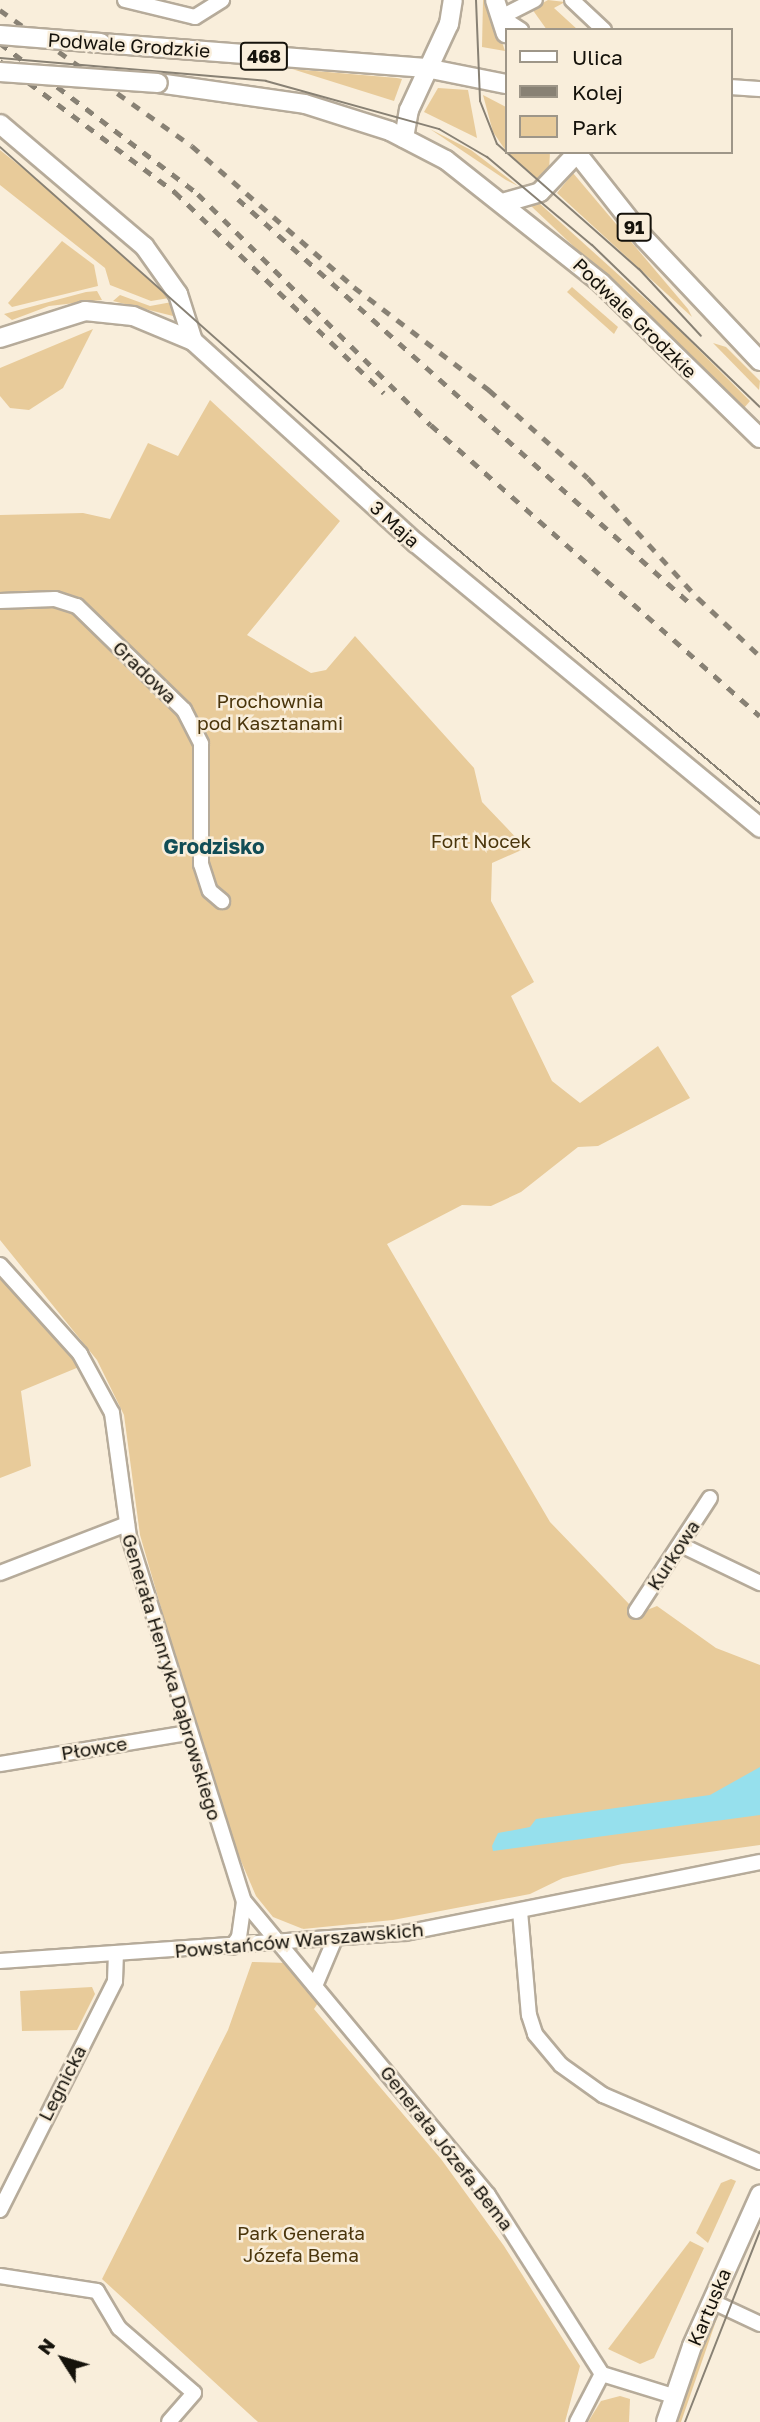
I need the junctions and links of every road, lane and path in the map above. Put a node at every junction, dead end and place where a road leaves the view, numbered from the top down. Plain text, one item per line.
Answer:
1 (125, 0) edge
2 (453, 0) edge
3 (495, 0) edge
4 (535, 0) edge
5 (572, 0) edge
6 (222, 1) edge
7 (503, 25) edge
8 (602, 28) edge
9 (0, 35) edge
10 (426, 68) junction
11 (0, 72) edge
12 (504, 85) edge
13 (732, 88) edge
14 (760, 89) edge
15 (0, 124) edge
16 (404, 138) junction
17 (576, 154) edge
18 (578, 154) edge
19 (506, 202) junction
20 (0, 338) edge
21 (192, 341) junction
22 (760, 361) edge
23 (760, 438) edge
24 (0, 601) edge
25 (760, 828) edge
26 (222, 901) dead end
27 (0, 1265) edge
28 (710, 1498) dead end
29 (127, 1524) junction
30 (681, 1545) junction
31 (0, 1573) edge
32 (760, 1583) edge
33 (636, 1611) dead end
34 (187, 1732) junction
35 (0, 1764) edge
36 (760, 1863) edge
37 (244, 1901) junction
38 (520, 1911) junction
39 (334, 1941) junction
40 (279, 1944) junction
41 (232, 1947) junction
42 (116, 1954) junction
43 (0, 1961) edge
44 (315, 1986) junction
45 (760, 2162) edge
46 (760, 2196) edge
47 (0, 2210) edge
48 (0, 2276) edge
49 (711, 2301) junction
50 (760, 2324) edge
51 (602, 2374) junction
52 (673, 2396) junction
53 (169, 2422) edge
54 (577, 2422) edge
55 (666, 2422) edge

1 - 6 street
2 - 10 main road
3 - 7 main road
4 - 7 street
5 - 8 street
9 - 10 main road, Podwale Grodzkie / 468, bridge
10 - 12 main road, Podwale Grodzkie / 468
10 - 16 main road
11 - 16 main road, Podwale Grodzkie / 468, bridge
13 - 14 street
15 - 21 main road
16 - 19 main road, Podwale Grodzkie
17 - 19 main road
18 - 22 main road, 91
19 - 23 main road, Podwale Grodzkie
20 - 21 main road, 3 Maja
21 - 25 main road, 3 Maja
24 - 26 street, Gradowa
27 - 29 street, Generała Henryka Dąbrowskiego
28 - 30 street, Kurkowa
29 - 31 street
29 - 34 street, Generała Henryka Dąbrowskiego
30 - 32 street
30 - 33 street, Kurkowa
34 - 35 street, Płowce
34 - 37 street, Generała Henryka Dąbrowskiego
36 - 38 street, Powstańców Warszawskich
37 - 40 street, Generała Henryka Dąbrowskiego
37 - 41 street
38 - 39 street, Powstańców Warszawskich
38 - 45 street
39 - 40 street, Powstańców Warszawskich
39 - 44 street
40 - 41 street, Powstańców Warszawskich
40 - 44 street, Generała Józefa Bema
41 - 42 street, Powstańców Warszawskich
42 - 43 street, Powstańców Warszawskich
42 - 47 street, Legnicka
44 - 51 street, Generała Józefa Bema
46 - 49 main road, Kartuska
48 - 53 street
49 - 50 street
49 - 52 main road, Kartuska
51 - 52 street
51 - 54 street
52 - 55 main road, Kartuska

